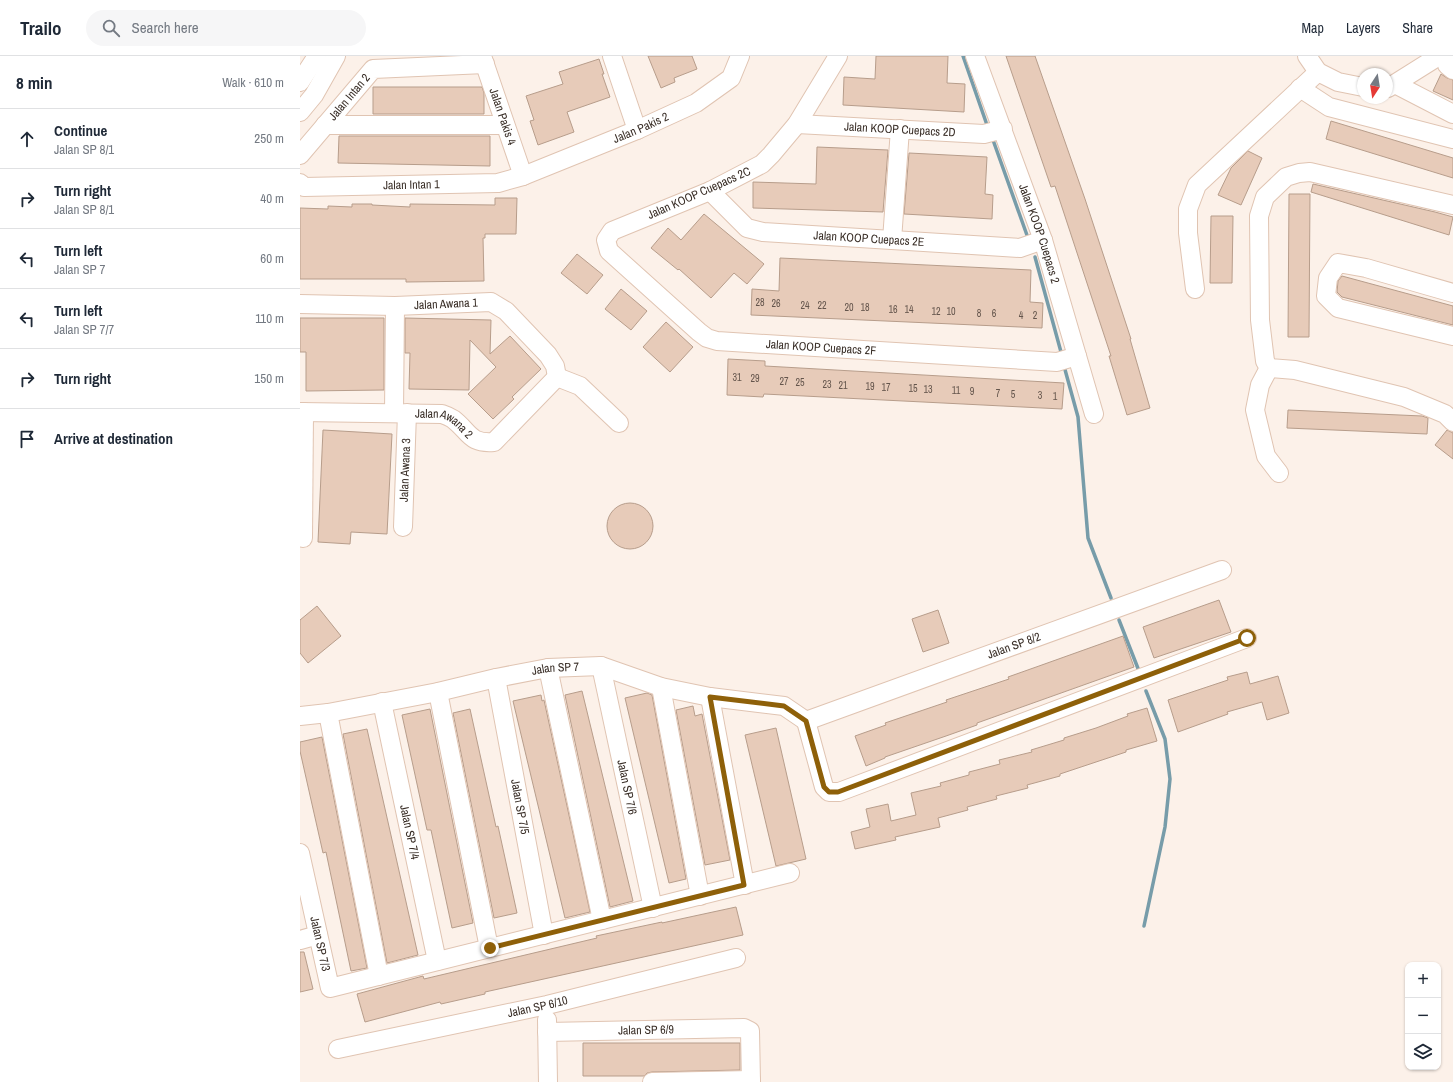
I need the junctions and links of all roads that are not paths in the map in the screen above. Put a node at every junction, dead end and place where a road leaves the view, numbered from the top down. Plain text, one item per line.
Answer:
1 (316, 56) edge
2 (336, 56) edge
3 (612, 56) edge
4 (740, 56) edge
5 (838, 56) edge
6 (975, 56) edge
7 (1307, 56) edge
8 (1439, 56) edge
9 (1446, 56) edge
10 (483, 60) edge
11 (1453, 70) edge
12 (1318, 72) junction
13 (300, 82) edge
14 (1393, 85) edge
15 (1357, 86) edge
16 (1393, 87) edge
17 (1300, 88) junction
18 (300, 112) edge
19 (1453, 114) edge
20 (797, 124) junction
21 (325, 125) junction
22 (505, 125) junction
23 (900, 129) junction
24 (1003, 129) junction
25 (637, 130) junction
26 (1453, 139) edge
27 (300, 155) edge
28 (523, 176) junction
29 (300, 184) edge
30 (710, 191) junction
31 (1453, 205) edge
32 (606, 240) joint
33 (892, 240) junction
34 (1043, 240) junction
35 (1195, 289) dead end
36 (1453, 293) edge
37 (300, 304) edge
38 (395, 306) junction
39 (1453, 336) edge
40 (1077, 356) junction
41 (1269, 368) junction
42 (557, 377) junction
43 (302, 412) edge
44 (400, 413) junction
45 (1094, 414) dead end
46 (1453, 422) edge
47 (619, 423) dead end
48 (1279, 473) dead end
49 (403, 527) dead end
50 (303, 538) dead end
51 (1222, 570) dead end
52 (1247, 638) dead end
53 (601, 666) junction
54 (548, 668) junction
55 (496, 678) junction
56 (661, 687) junction
57 (438, 692) junction
58 (710, 697) junction
59 (382, 702) junction
60 (328, 713) junction
61 (300, 716) edge
62 (806, 721) junction
63 (300, 853) edge
64 (790, 873) dead end
65 (744, 885) junction
66 (700, 896) junction
67 (653, 908) junction
68 (602, 920) junction
69 (544, 935) junction
70 (318, 936) junction
71 (300, 940) edge
72 (490, 948) junction
73 (736, 958) dead end
74 (437, 961) junction
75 (380, 976) junction
76 (547, 1005) junction
77 (547, 1032) junction
78 (338, 1048) dead end
79 (752, 1081) edge
80 (548, 1082) edge
81 (652, 1082) edge

1 - 13 street
2 - 18 street
3 - 25 street
4 - 25 street, Jalan Pakis 2
5 - 20 street, Jalan KOOP Cuepacs 2C
6 - 24 street, Jalan KOOP Cuepacs 2
7 - 12 street
8 - 14 street
9 - 11 street
10 - 21 street, Jalan Intan 2
10 - 22 street, Jalan Pakis 4
12 - 15 street
12 - 17 street
16 - 19 street
17 - 26 street
17 - 35 street
20 - 23 street, Jalan KOOP Cuepacs 2D
20 - 30 street, Jalan KOOP Cuepacs 2C
21 - 22 street
21 - 27 street, Jalan Intan 2
22 - 28 street, Jalan Pakis 4
23 - 24 street, Jalan KOOP Cuepacs 2D
23 - 33 street
24 - 34 street, Jalan KOOP Cuepacs 2
25 - 28 street, Jalan Pakis 2
28 - 29 street, Jalan Intan 1
30 - 32 street, Jalan KOOP Cuepacs 2C
30 - 33 street, Jalan KOOP Cuepacs 2E
31 - 41 street
32 - 40 street, Jalan KOOP Cuepacs 2F
33 - 34 street, Jalan KOOP Cuepacs 2E
34 - 40 street, Jalan KOOP Cuepacs 2
36 - 39 street
37 - 38 street, Jalan Awana 1
38 - 42 street, Jalan Awana 1
38 - 44 street, Jalan Awana 3
40 - 45 street, Jalan KOOP Cuepacs 2
41 - 46 street
41 - 48 street
42 - 44 street, Jalan Awana 2
42 - 47 street
43 - 44 street, Jalan Awana 2
43 - 50 street
44 - 49 street, Jalan Awana 3
51 - 62 street, Jalan SP 8/2
52 - 62 street
53 - 54 street, Jalan SP 7
53 - 56 street, Jalan SP 7
53 - 67 street, Jalan SP 7/6
54 - 55 street, Jalan SP 7
54 - 68 street
55 - 57 street, Jalan SP 7
55 - 69 street, Jalan SP 7/5
56 - 58 street, Jalan SP 7
56 - 66 street
57 - 59 street, Jalan SP 7
57 - 72 street
58 - 62 street, Jalan SP 7
58 - 65 street
59 - 60 street, Jalan SP 7
59 - 74 street, Jalan SP 7/4
60 - 61 street, Jalan SP 7
60 - 75 street
63 - 70 street, Jalan SP 7/3
64 - 65 street
65 - 66 street
66 - 67 street
67 - 68 street
68 - 69 street
69 - 72 street
70 - 71 street
70 - 75 street, Jalan SP 7/3
72 - 74 street
73 - 76 street, Jalan SP 6/10
74 - 75 street
76 - 77 street
76 - 78 street, Jalan SP 6/10
77 - 79 street, Jalan SP 6/9
77 - 80 street
79 - 81 street

